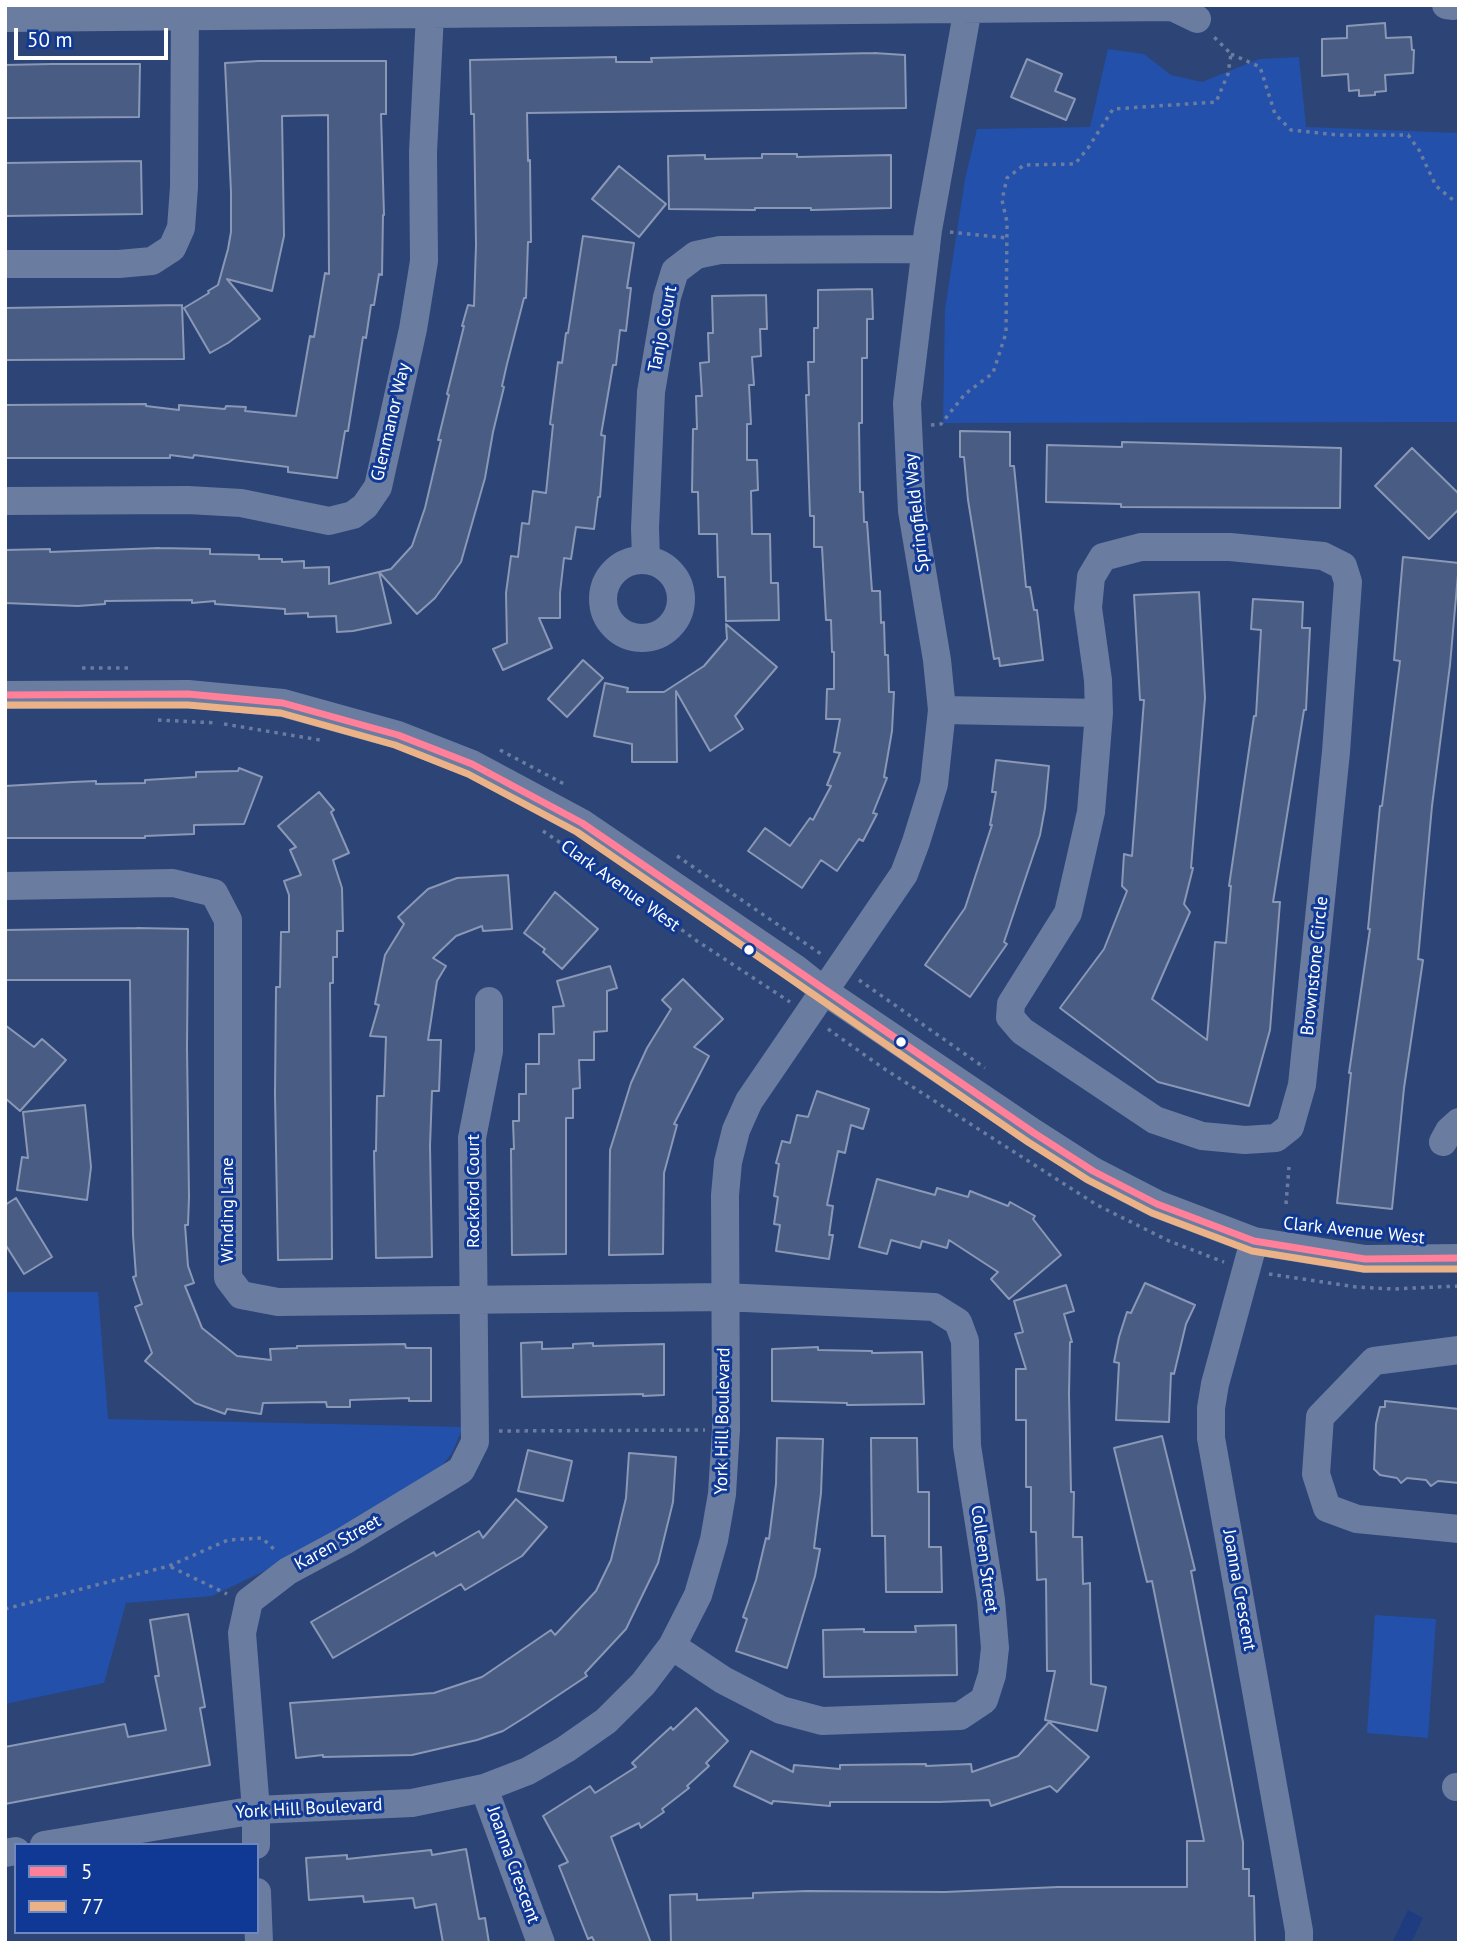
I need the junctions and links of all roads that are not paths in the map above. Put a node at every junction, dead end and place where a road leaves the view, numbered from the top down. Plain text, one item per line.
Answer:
1 (1446, 5) edge
2 (1454, 6) edge
3 (968, 8) junction
4 (185, 10) edge
5 (429, 13) junction
6 (5, 18) edge
7 (1196, 19) road end
8 (927, 239) junction
9 (5, 264) edge
10 (5, 501) edge
11 (646, 560) dead end
12 (5, 695) edge
13 (942, 710) junction
14 (1099, 713) junction
15 (5, 886) edge
16 (824, 991) junction
17 (489, 1000) dead end
18 (1254, 1241) junction
19 (1459, 1258) edge
20 (724, 1297) junction
21 (475, 1299) junction
22 (1459, 1350) edge
23 (1459, 1529) edge
24 (672, 1646) junction
25 (484, 1787) junction
26 (256, 1810) junction
27 (56, 1843) edge
28 (256, 1843) edge
29 (541, 1943) edge
30 (1299, 1943) edge

1 - 2 street
3 - 5 street
3 - 7 street
3 - 8 street, Springfield Way
4 - 5 street
4 - 6 street
4 - 9 street
5 - 10 street, Glenmanor Way
8 - 11 street, Tanjo Court
8 - 13 street, Springfield Way
12 - 16 street, Clark Avenue West
13 - 14 street
13 - 16 street, Springfield Way
14 - 14 street, Brownstone Circle
15 - 21 street, Winding Lane
16 - 18 street, Clark Avenue West
16 - 20 street, York Hill Boulevard
17 - 21 street, Rockford Court
18 - 19 street, Clark Avenue West
18 - 30 street, Joanna Crescent
20 - 21 street, Winding Lane
20 - 24 street, York Hill Boulevard
20 - 24 street, Colleen Street
21 - 26 street, Karen Street
22 - 23 street
24 - 25 street, York Hill Boulevard
25 - 26 street, York Hill Boulevard
25 - 29 street, Joanna Crescent
26 - 27 street, York Hill Boulevard
26 - 28 street

